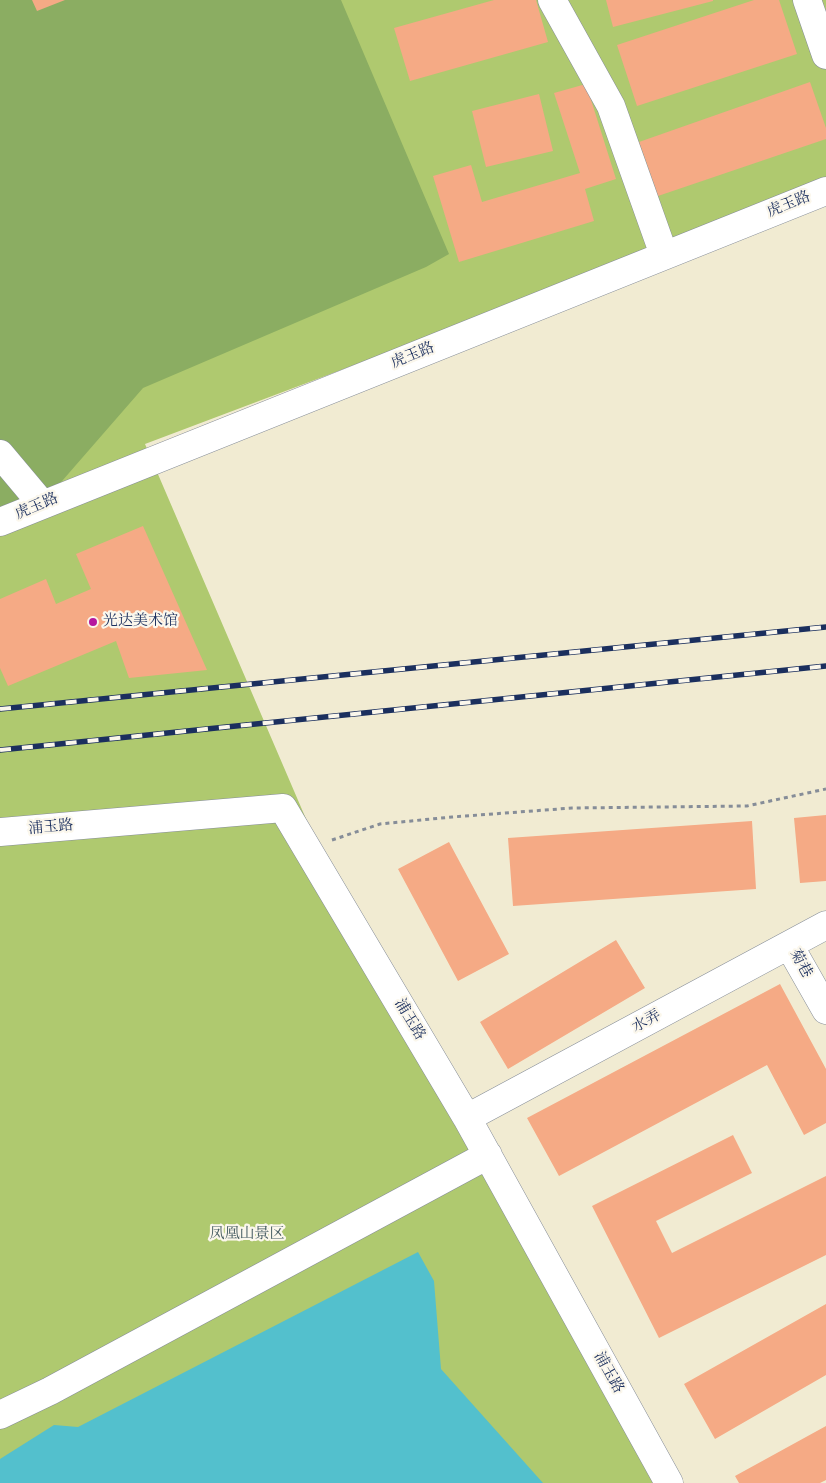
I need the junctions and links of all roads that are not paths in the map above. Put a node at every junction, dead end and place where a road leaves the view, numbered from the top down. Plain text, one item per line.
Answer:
1 (552, 0) edge
2 (807, 0) edge
3 (826, 55) edge
4 (826, 190) edge
5 (664, 255) junction
6 (0, 454) edge
7 (42, 504) junction
8 (0, 522) edge
9 (0, 832) edge
10 (826, 925) edge
11 (789, 945) junction
12 (826, 1010) edge
13 (467, 1118) junction
14 (488, 1155) junction
15 (0, 1415) edge
16 (669, 1483) edge

1 - 5 street
2 - 3 street
4 - 5 street, 虎玉路
5 - 7 street, 虎玉路
6 - 7 street
7 - 8 street, 虎玉路
9 - 13 street, 浦玉路
10 - 11 street, 水弄
11 - 12 street, 菊巷
11 - 13 street, 水弄
13 - 14 street, 浦玉路
14 - 15 street
14 - 16 street, 浦玉路

